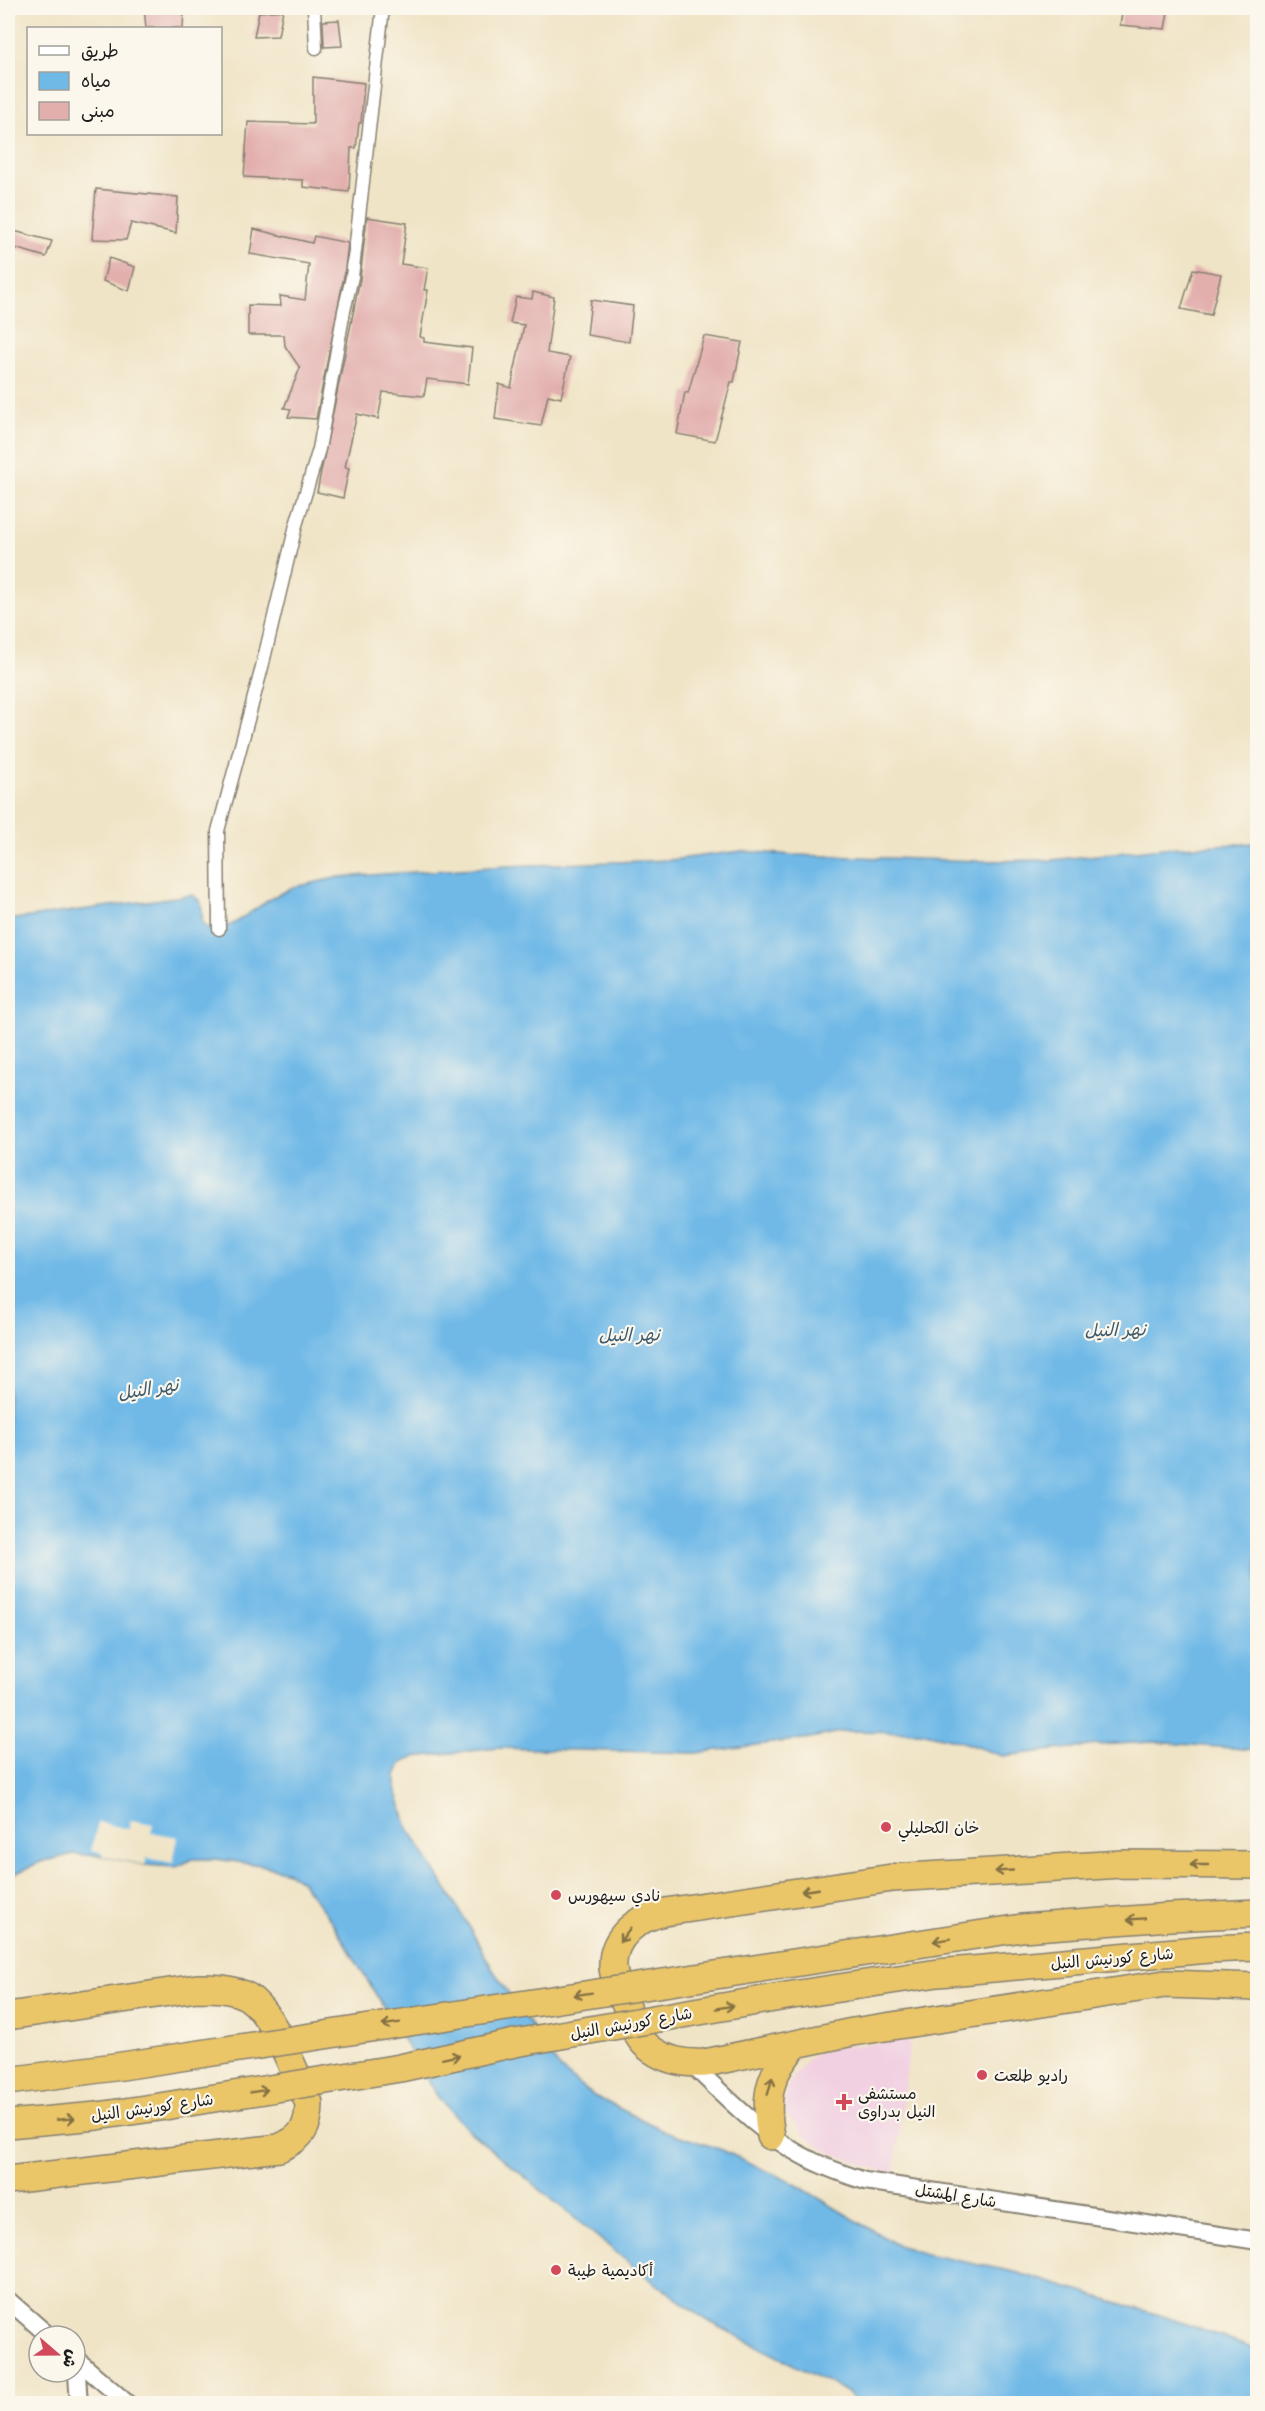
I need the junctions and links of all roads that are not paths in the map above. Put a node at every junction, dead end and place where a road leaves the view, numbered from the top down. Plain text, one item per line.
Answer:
1 (314, 8) edge
2 (383, 8) edge
3 (316, 48) dead end
4 (219, 929) dead end
5 (1257, 1865) edge
6 (1257, 1913) edge
7 (1257, 1947) edge
8 (1257, 1987) edge
9 (8, 2016) edge
10 (796, 2044) junction
11 (690, 2063) junction
12 (8, 2081) edge
13 (8, 2124) edge
14 (771, 2136) junction
15 (8, 2181) edge
16 (1257, 2241) edge
17 (8, 2300) edge
18 (35, 2324) edge
19 (87, 2368) edge
20 (78, 2384) edge
21 (79, 2403) edge
22 (128, 2403) edge

1 - 3 street
2 - 4 street
5 -> 11 highway
6 -> 12 highway, bridge
13 -> 7 highway, شارع كورنيش النيل, bridge
8 - 10 highway
9 - 15 highway
10 - 11 highway
14 -> 10 highway
11 - 14 street, شارع المشتل
14 - 16 street, شارع المشتل
17 - 18 street
19 - 22 street
20 - 21 street

